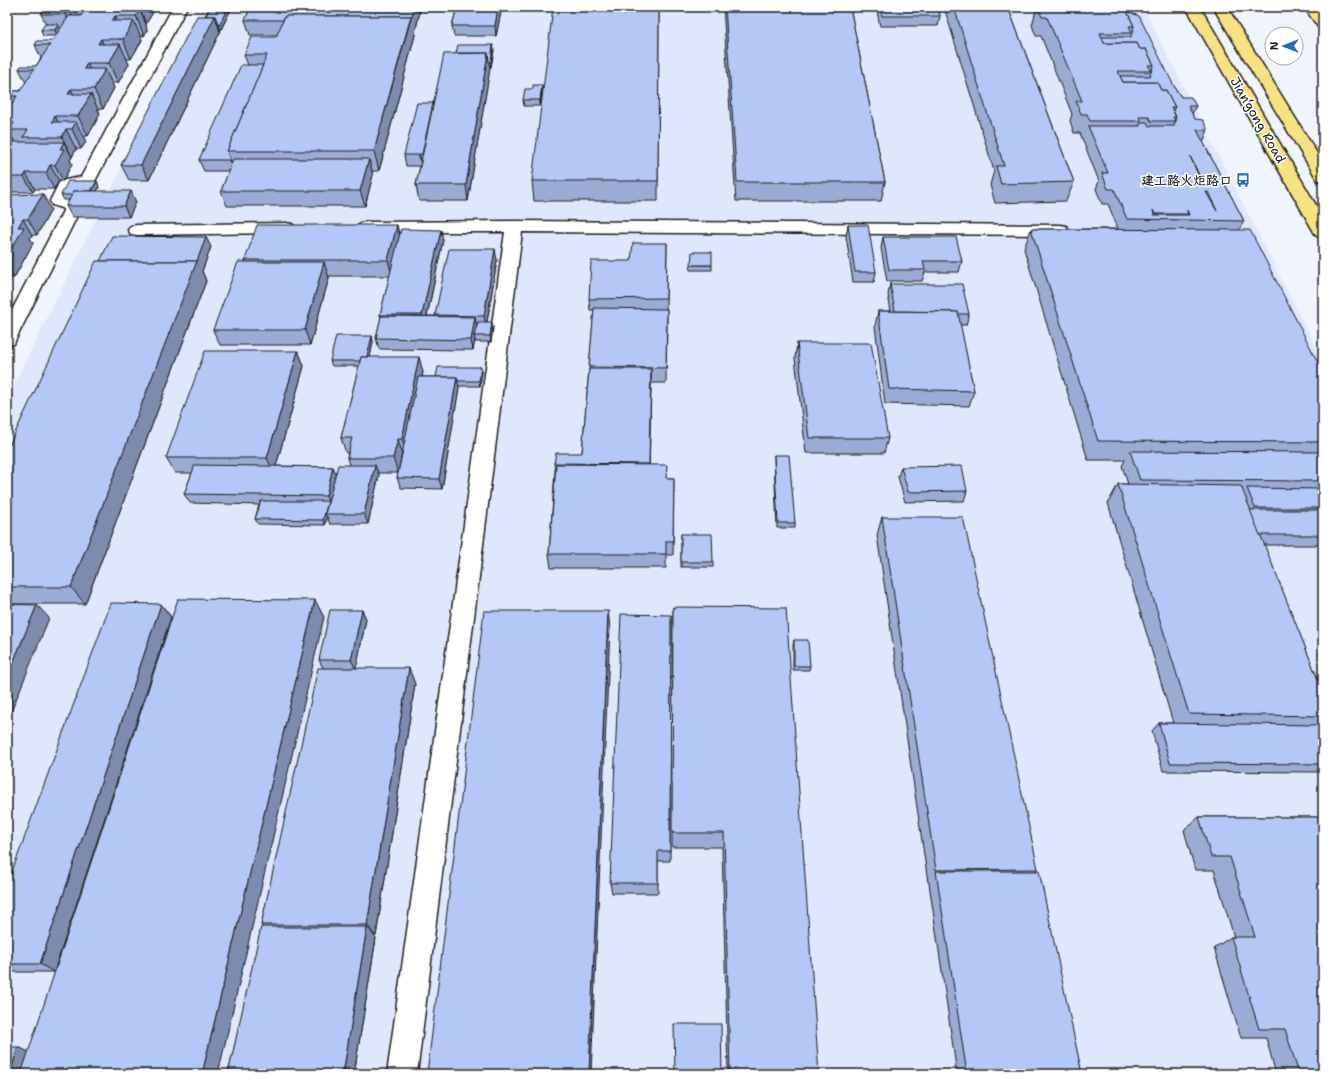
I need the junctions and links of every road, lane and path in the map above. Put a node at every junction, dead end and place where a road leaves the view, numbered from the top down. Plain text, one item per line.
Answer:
1 (180, 7) edge
2 (1193, 7) edge
3 (1220, 7) edge
4 (1311, 7) edge
5 (1323, 24) edge
6 (1323, 176) edge
7 (514, 226) junction
8 (302, 228) edge
9 (349, 228) edge
10 (137, 230) dead end
11 (1078, 230) edge
12 (1323, 232) edge
13 (7, 339) edge
14 (402, 1074) edge

1 - 13 street
2 - 12 main road, Jian‘gong Road
3 - 6 main road
4 - 5 main road
7 - 9 street
7 - 11 street
7 - 14 street
8 - 10 street

